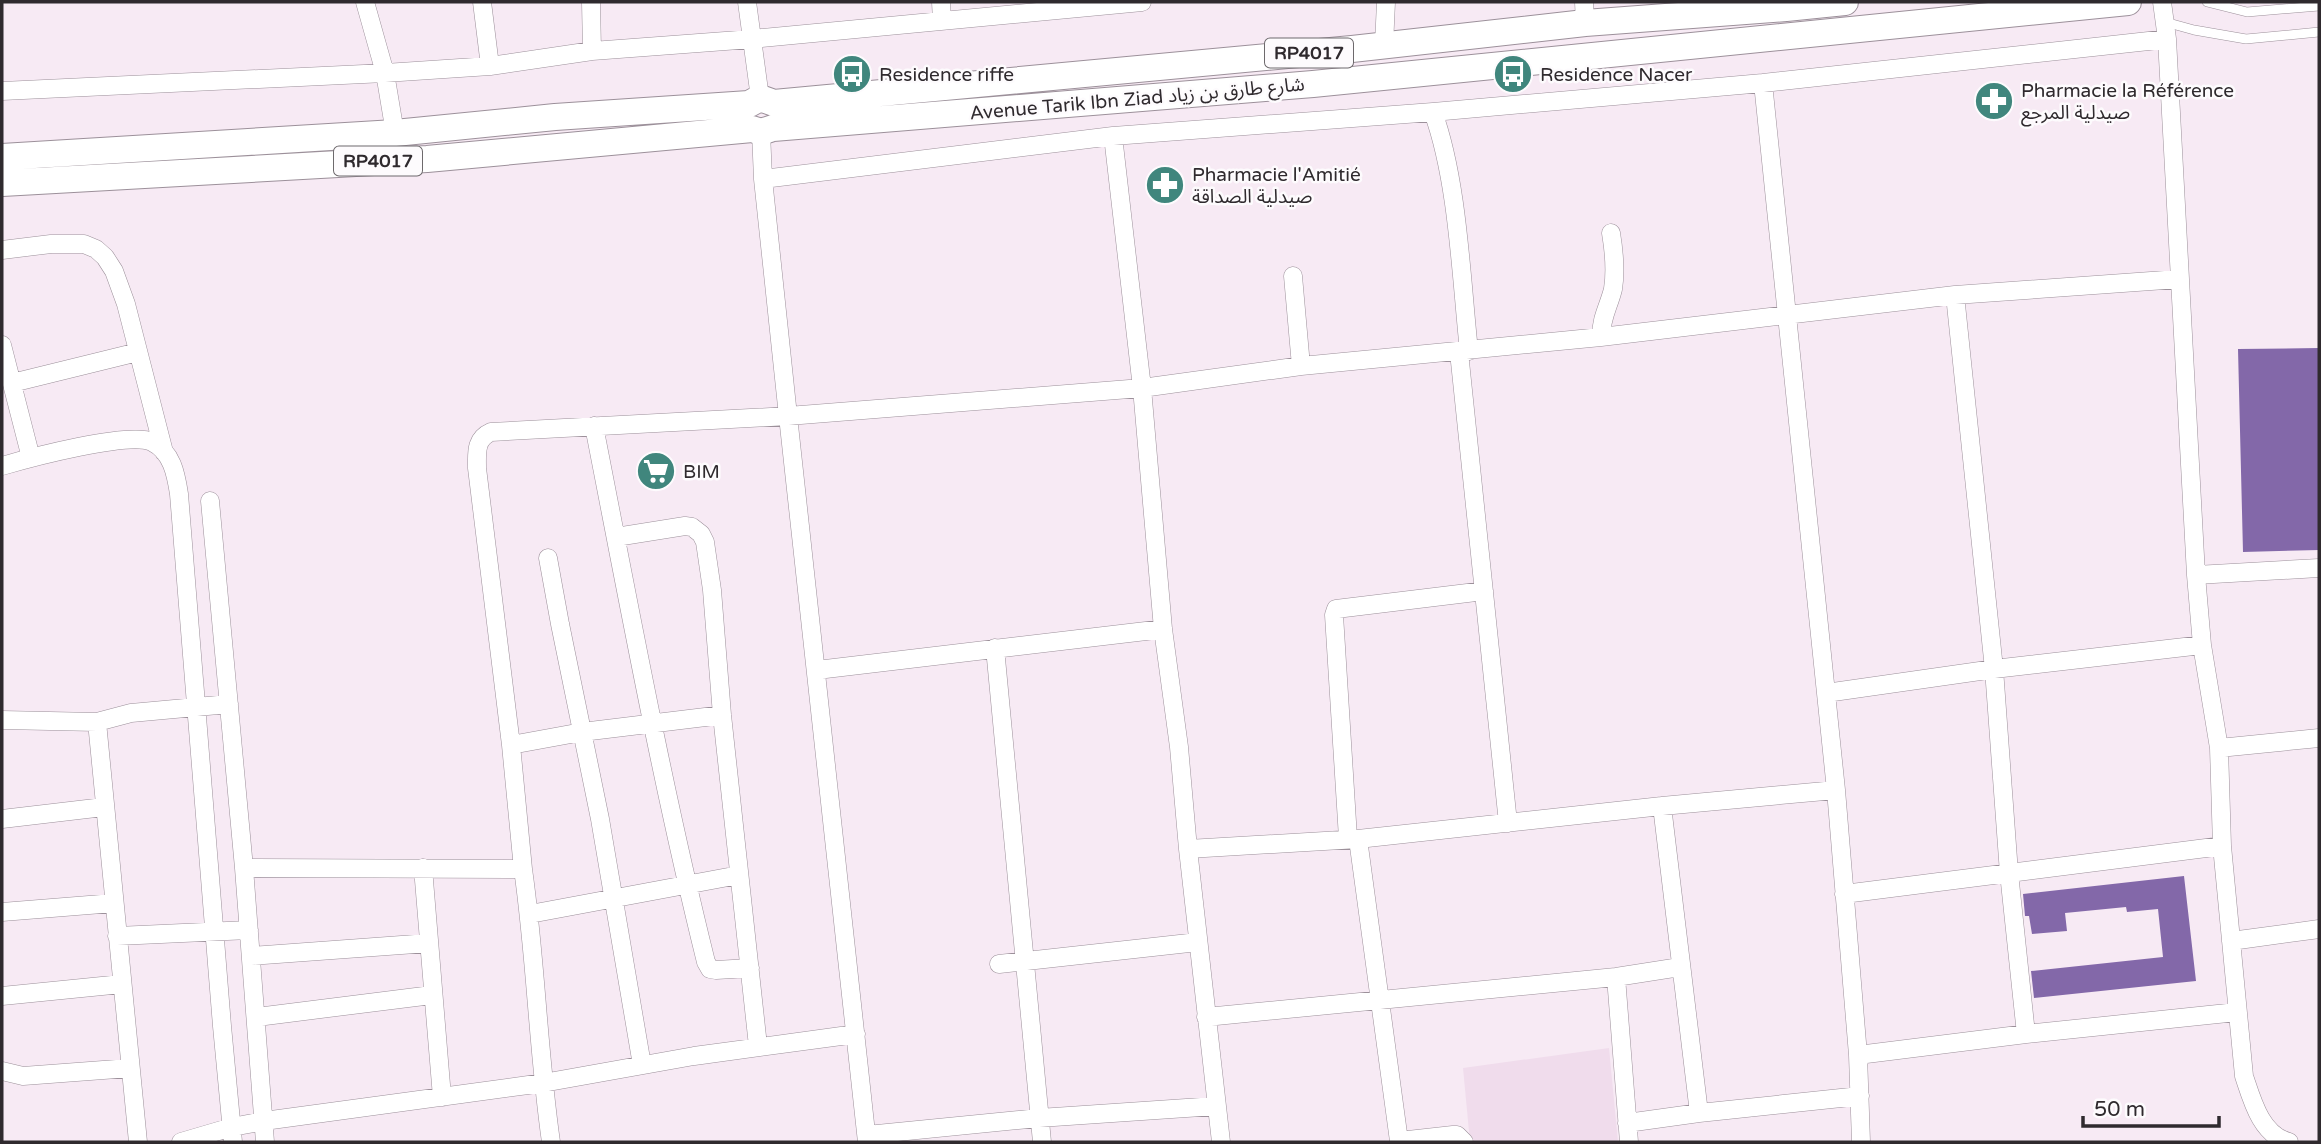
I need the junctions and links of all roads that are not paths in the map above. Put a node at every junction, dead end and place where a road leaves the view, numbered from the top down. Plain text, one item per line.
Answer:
1 (365, 2) edge
2 (482, 2) edge
3 (591, 2) edge
4 (747, 2) edge
5 (941, 2) edge
6 (1142, 2) edge
7 (1386, 2) edge
8 (1845, 2) edge
9 (2128, 2) edge
10 (2162, 2) edge
11 (2207, 2) edge
12 (1093, 4) edge
13 (2319, 6) edge
14 (1978, 9) edge
15 (1584, 12) edge
16 (942, 21) junction
17 (2166, 31) junction
18 (2319, 32) edge
19 (752, 39) junction
20 (1384, 45) junction
21 (592, 51) junction
22 (490, 66) junction
23 (385, 73) junction
24 (1763, 83) junction
25 (2, 91) edge
26 (1433, 112) junction
27 (762, 115) junction
28 (395, 133) junction
29 (1113, 136) junction
30 (2, 157) edge
31 (763, 179) junction
32 (2, 183) edge
33 (1611, 233) dead end
34 (2, 250) edge
35 (1293, 276) dead end
36 (2179, 279) junction
37 (1955, 295) junction
38 (1788, 316) junction
39 (1601, 337) junction
40 (2, 345) edge
41 (138, 352) junction
42 (1464, 352) junction
43 (1301, 366) junction
44 (12, 383) junction
45 (1142, 388) junction
46 (788, 416) junction
47 (594, 426) junction
48 (164, 452) junction
49 (31, 458) junction
50 (2, 466) edge
51 (210, 501) dead end
52 (616, 537) junction
53 (548, 558) dead end
54 (2319, 568) edge
55 (2196, 575) junction
56 (1484, 591) junction
57 (1163, 629) junction
58 (2202, 645) junction
59 (995, 648) junction
60 (1994, 669) junction
61 (817, 670) junction
62 (1826, 693) junction
63 (229, 704) junction
64 (197, 706) junction
65 (722, 715) junction
66 (2, 720) edge
67 (97, 722) junction
68 (652, 722) junction
69 (582, 732) junction
70 (2319, 738) edge
71 (511, 746) junction
72 (2218, 748) junction
73 (1836, 790) junction
74 (1662, 806) junction
75 (104, 807) junction
76 (2, 819) edge
77 (1508, 823) junction
78 (1353, 838) junction
79 (2222, 846) junction
80 (1188, 849) junction
81 (244, 867) junction
82 (423, 868) junction
83 (523, 869) junction
84 (2009, 873) junction
85 (739, 875) junction
86 (686, 885) junction
87 (1844, 894) junction
88 (614, 898) junction
89 (114, 903) junction
90 (2, 912) edge
91 (530, 914) junction
92 (2319, 929) edge
93 (249, 930) junction
94 (215, 933) junction
95 (117, 936) junction
96 (2231, 941) junction
97 (1198, 942) junction
98 (429, 943) junction
99 (251, 956) junction
100 (1024, 961) junction
101 (999, 964) dead end
102 (1681, 967) junction
103 (750, 968) junction
104 (1616, 977) junction
105 (122, 984) junction
106 (432, 995) junction
107 (2, 996) edge
108 (1380, 1001) junction
109 (2237, 1012) junction
110 (257, 1017) junction
111 (1206, 1017) junction
112 (856, 1034) junction
113 (2026, 1034) junction
114 (758, 1046) junction
115 (1858, 1055) junction
116 (642, 1065) junction
117 (130, 1068) junction
118 (2, 1070) edge
119 (543, 1083) junction
120 (1860, 1096) junction
121 (442, 1097) junction
122 (1216, 1106) junction
123 (1699, 1113) junction
124 (1039, 1118) junction
125 (264, 1121) junction
126 (1627, 1123) junction
127 (233, 1135) edge
128 (867, 1138) edge
129 (138, 1142) edge
130 (181, 1142) edge
131 (265, 1142) edge
132 (551, 1142) edge
133 (1042, 1142) edge
134 (1221, 1142) edge
135 (1396, 1142) edge
136 (1464, 1142) edge
137 (1629, 1142) edge
138 (1861, 1142) edge
139 (2289, 1142) edge

1 - 23 street
2 - 22 street
3 - 21 street
4 - 19 street
5 - 16 street
6 - 12 street
7 - 20 street
8 - 15 main road, Avenue Tarik Ibn Ziad شارع طارق بن زياد / RP4017
9 - 14 main road, Avenue Tarik Ibn Ziad شارع طارق بن زياد / RP4017
10 - 17 street
11 - 13 lane
12 - 16 street
14 - 27 main road, Avenue Tarik Ibn Ziad شارع طارق بن زياد / RP4017
15 - 20 main road, Avenue Tarik Ibn Ziad شارع طارق بن زياد / RP4017
16 - 19 street
17 - 18 lane
17 - 24 street
17 - 36 street
19 - 21 street
19 - 27 street
20 - 27 main road, Avenue Tarik Ibn Ziad شارع طارق بن زياد / RP4017
21 - 22 street
22 - 23 street
23 - 25 street
23 - 28 street
24 - 26 street
24 - 38 street
26 - 29 street
26 - 42 street
27 - 28 main road, Avenue Tarik Ibn Ziad شارع طارق بن زياد / RP4017
27 - 31 street
27 - 32 main road, Avenue Tarik Ibn Ziad شارع طارق بن زياد / RP4017
28 - 30 main road, Avenue Tarik Ibn Ziad شارع طارق بن زياد / RP4017
29 - 31 street
29 - 45 street
31 - 46 street
33 - 39 street
34 - 41 street
35 - 43 street
36 - 37 street
36 - 55 street
37 - 38 street
37 - 60 street
38 - 39 street
38 - 62 street
39 - 42 street
40 - 44 street
41 - 44 street
41 - 48 street
42 - 43 street
42 - 56 street
43 - 45 street
44 - 49 street
45 - 46 street
45 - 57 street
46 - 47 street
46 - 61 street
47 - 52 street
47 - 71 street
48 - 49 street
48 - 64 street
49 - 50 street
51 - 63 street
52 - 65 street
52 - 68 street
53 - 69 street
54 - 55 street
55 - 58 street
56 - 77 street
56 - 78 street
57 - 59 street
57 - 80 street
58 - 60 street
58 - 72 street
59 - 61 street
59 - 100 street
60 - 62 street
60 - 84 street
61 - 112 street
62 - 73 street
63 - 64 street
63 - 81 street
64 - 67 street
64 - 94 street
65 - 68 street
65 - 85 street
66 - 67 street
67 - 75 street
68 - 69 street
68 - 86 street
69 - 71 street
69 - 88 street
70 - 72 street
71 - 83 street
72 - 79 street
73 - 74 street
73 - 87 street
74 - 77 street
74 - 102 street
75 - 76 street
75 - 89 street
77 - 78 street
78 - 80 street
78 - 108 street
79 - 84 street
79 - 96 street
80 - 97 street
81 - 82 street
81 - 93 street
82 - 83 street
82 - 98 street
83 - 91 street
84 - 87 street
84 - 113 street
85 - 86 street
85 - 103 street
86 - 88 street
86 - 103 street
87 - 115 street
88 - 91 street
88 - 116 street
89 - 90 street
89 - 95 street
91 - 119 street
92 - 96 street
93 - 94 street
93 - 99 street
94 - 95 street
94 - 127 street
95 - 105 street
96 - 109 street
97 - 100 street
97 - 111 street
98 - 99 street
98 - 106 street
99 - 110 street
100 - 101 street
100 - 124 street
102 - 104 street
102 - 123 street
103 - 114 street
104 - 108 street
104 - 126 street
105 - 107 street
105 - 117 street
106 - 110 street
106 - 121 street
108 - 111 street
108 - 135 street
109 - 113 street
109 - 139 street
110 - 125 street
111 - 122 street
112 - 114 street
112 - 128 street
113 - 115 street
114 - 116 street
115 - 120 street
116 - 119 street
117 - 118 street
117 - 129 street
119 - 121 street
119 - 132 street
120 - 123 street
120 - 138 street
121 - 125 street
122 - 124 street
122 - 134 street
123 - 126 street
124 - 128 street
124 - 133 street
125 - 127 street
125 - 131 street
126 - 137 street
127 - 130 street
135 - 136 street

